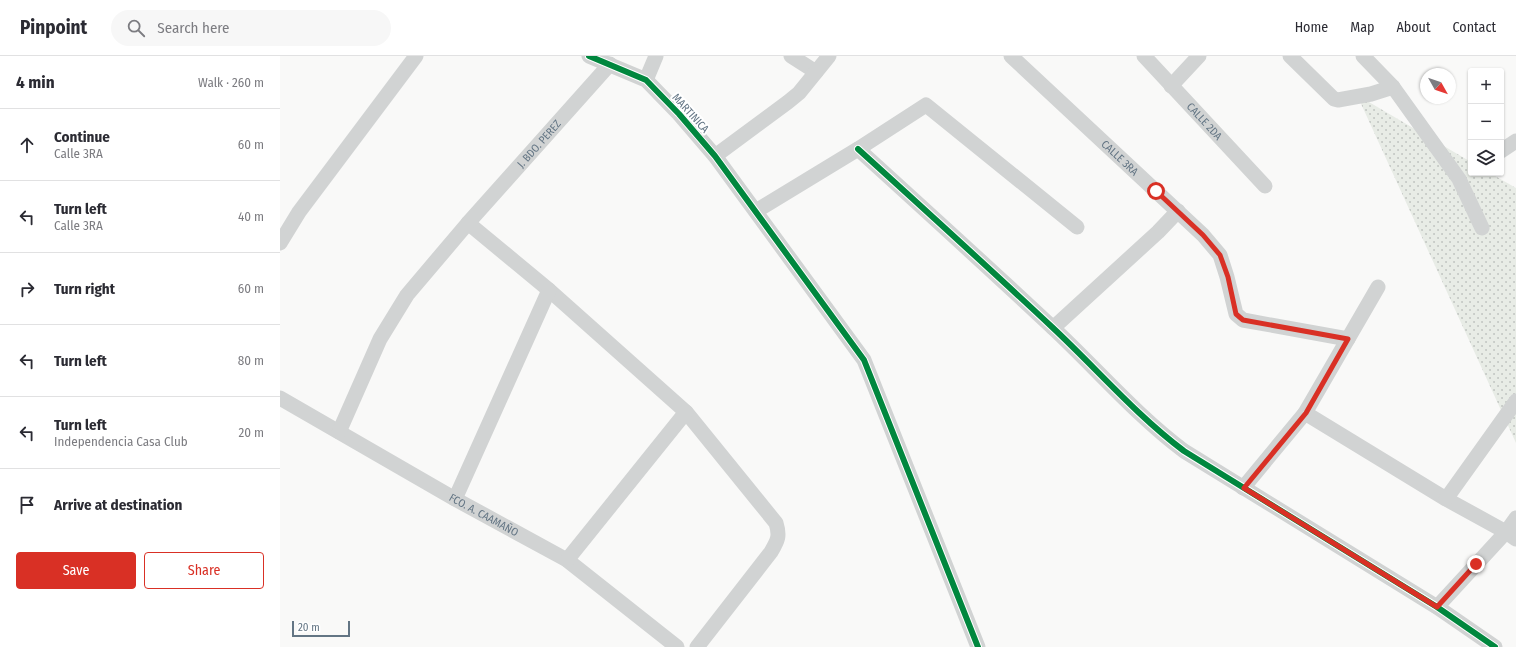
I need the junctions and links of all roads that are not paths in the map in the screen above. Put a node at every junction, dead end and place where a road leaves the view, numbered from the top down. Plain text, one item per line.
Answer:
1 (416, 56) edge
2 (589, 56) edge
3 (656, 56) edge
4 (791, 56) edge
5 (829, 56) edge
6 (1011, 56) edge
7 (1144, 56) edge
8 (1199, 56) edge
9 (1290, 56) edge
10 (1363, 56) edge
11 (610, 64) junction
12 (816, 72) junction
13 (646, 80) junction
14 (1171, 86) junction
15 (1393, 87) junction
16 (1516, 141) edge
17 (858, 149) junction
18 (1504, 149) edge
19 (715, 156) junction
20 (1465, 175) edge
21 (1265, 186) dead end
22 (756, 211) junction
23 (1178, 212) junction
24 (468, 223) junction
25 (1077, 227) dead end
26 (1482, 228) dead end
27 (280, 242) edge
28 (1378, 287) dead end
29 (549, 290) junction
30 (1053, 328) junction
31 (1348, 339) junction
32 (280, 398) edge
33 (1516, 401) edge
34 (686, 412) junction
35 (1306, 413) junction
36 (339, 432) junction
37 (1244, 488) junction
38 (455, 499) junction
39 (1446, 499) junction
40 (1516, 518) edge
41 (1511, 536) edge
42 (567, 560) junction
43 (1437, 607) junction
44 (677, 647) edge
45 (697, 647) edge
46 (978, 647) edge
47 (1495, 647) edge

1 - 27 street
2 - 11 street, MARTINICA
3 - 13 street
4 - 12 street
5 - 12 street
6 - 23 street, CALLE 3RA
7 - 14 street, CALLE 2DA
8 - 14 street
9 - 15 street
10 - 15 street
11 - 13 street, MARTINICA
11 - 24 street, J. BDO. PEREZ
12 - 19 street
13 - 19 street, MARTINICA
14 - 21 street, CALLE 2DA
15 - 20 street
16 - 18 street
17 - 22 street
17 - 25 street
17 - 30 street
19 - 22 street, MARTINICA
20 - 26 street
22 - 46 street, MARTINICA
23 - 30 street
23 - 31 street, CALLE 3RA
24 - 29 street
24 - 36 street, J. BDO. PEREZ
28 - 31 street
29 - 34 street
29 - 38 street
30 - 37 street
31 - 35 street
32 - 36 street, FCO. A. CAAMAÑO
33 - 39 street
34 - 42 street
34 - 45 street
35 - 37 street
35 - 39 street
36 - 38 street, FCO. A. CAAMAÑO
37 - 43 street
38 - 42 street, FCO. A. CAAMAÑO
39 - 41 street
40 - 41 street
41 - 43 street
42 - 44 street, FCO. A. CAAMAÑO
43 - 47 street

